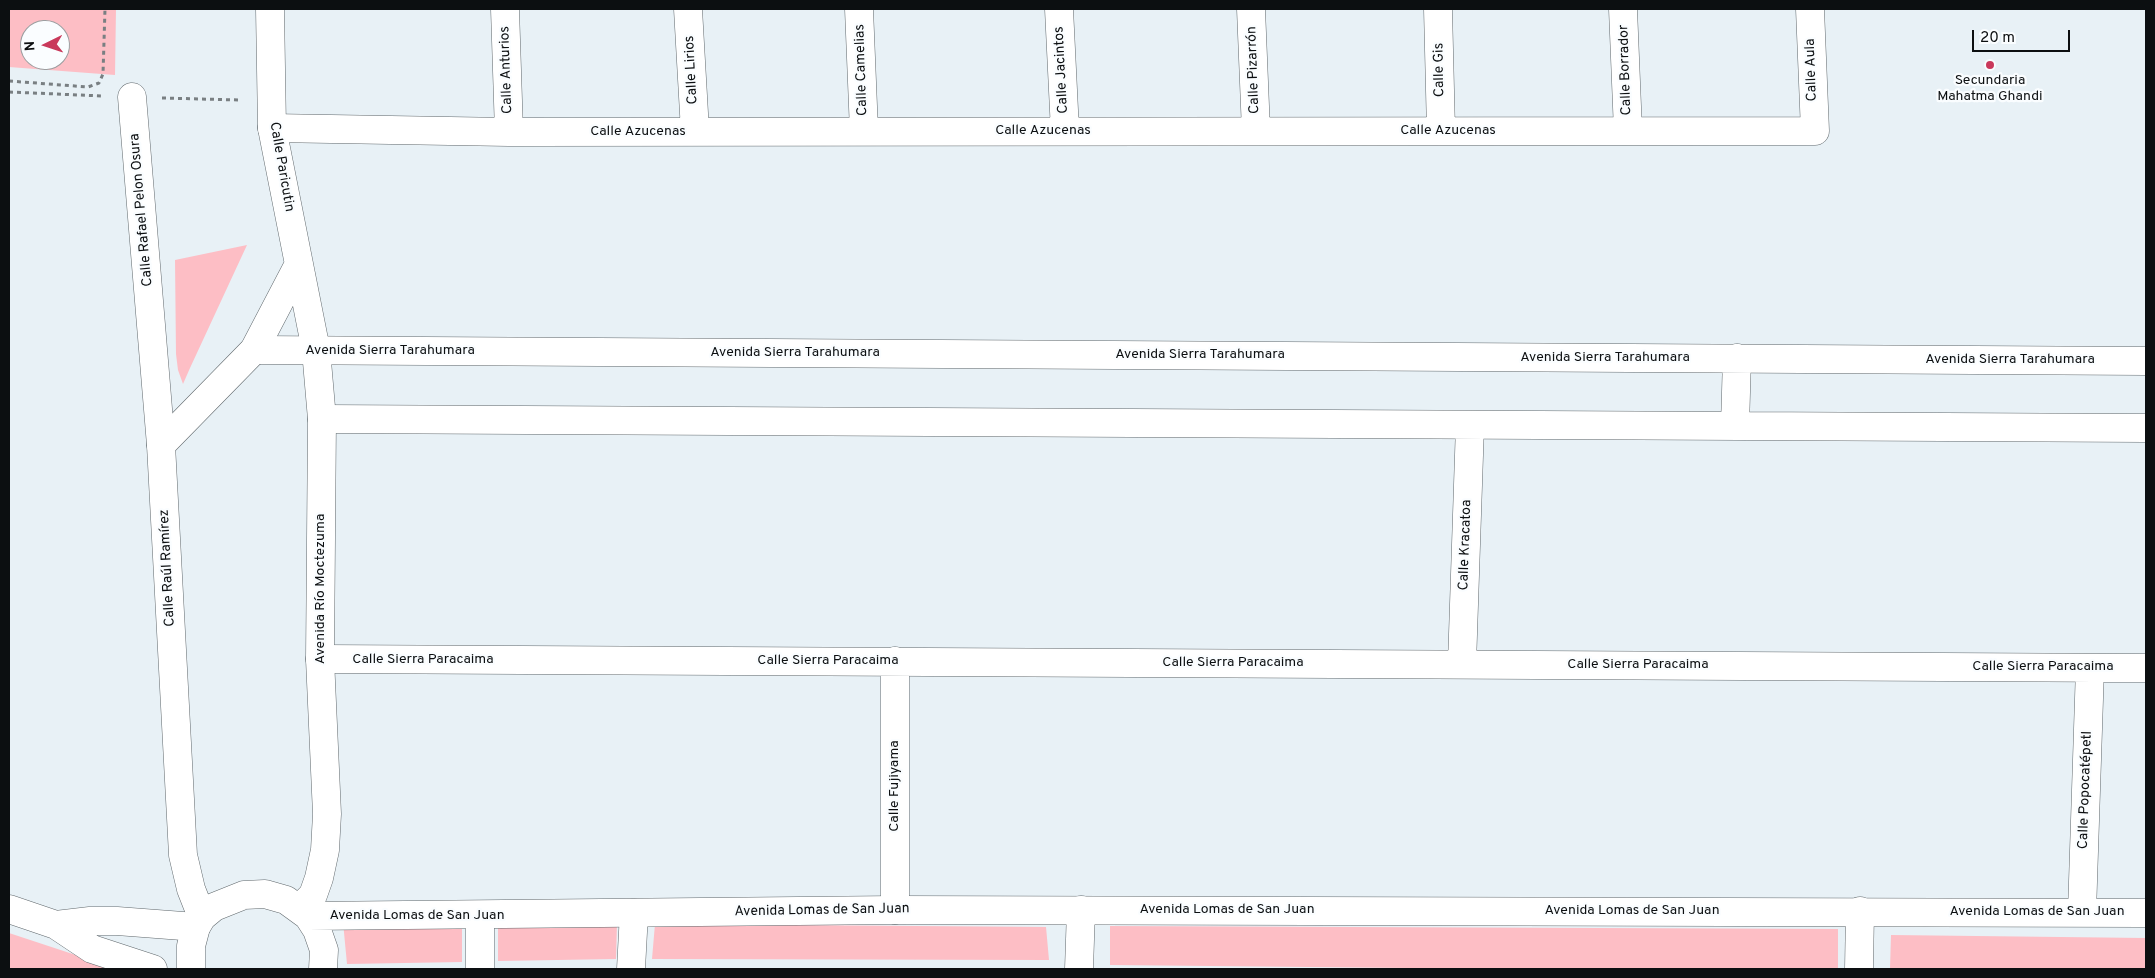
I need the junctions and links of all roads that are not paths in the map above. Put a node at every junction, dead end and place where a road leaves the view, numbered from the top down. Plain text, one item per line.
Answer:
1 (270, 9) edge
2 (505, 9) edge
3 (688, 9) edge
4 (860, 9) edge
5 (1059, 9) edge
6 (1252, 9) edge
7 (1438, 9) edge
8 (1623, 9) edge
9 (1810, 9) edge
10 (132, 97) road end
11 (272, 128) junction
12 (695, 131) junction
13 (864, 131) junction
14 (1065, 131) junction
15 (1256, 131) junction
16 (1441, 131) junction
17 (1628, 131) junction
18 (1815, 131) joint
19 (509, 132) junction
20 (299, 264) junction
21 (254, 350) junction
22 (316, 350) junction
23 (1737, 358) junction
24 (2146, 361) edge
25 (322, 419) junction
26 (1470, 425) junction
27 (1735, 426) junction
28 (2146, 428) edge
29 (161, 445) junction
30 (320, 659) junction
31 (895, 661) junction
32 (1462, 664) junction
33 (2090, 668) junction
34 (2146, 668) edge
35 (9, 909) edge
36 (895, 910) junction
37 (1081, 910) junction
38 (1860, 911) junction
39 (304, 912) junction
40 (2082, 912) junction
41 (2146, 913) edge
42 (634, 914) junction
43 (480, 916) junction
44 (199, 922) junction
45 (56, 926) junction
46 (153, 969) edge
47 (191, 969) edge
48 (323, 969) edge
49 (480, 969) edge
50 (631, 969) edge
51 (1079, 969) edge
52 (1859, 969) edge

1 - 11 street, Calle Paricutin
2 - 19 street, Calle Anturios
3 - 12 street, Calle Lirios
4 - 13 street, Calle Camelias
5 - 14 street, Calle Jacintos
6 - 15 street, Calle Pizarrón
7 - 16 street, Calle Gis
8 - 17 street, Calle Borrador
9 - 18 street, Calle Aula
10 - 29 street, Calle Rafael Pelon Osura
11 - 19 street, Calle Azucenas
11 - 20 street, Calle Paricutin
12 - 13 street, Calle Azucenas
12 - 19 street, Calle Azucenas
13 - 14 street, Calle Azucenas
14 - 15 street, Calle Azucenas
15 - 16 street, Calle Azucenas
16 - 17 street, Calle Azucenas
17 - 18 street, Calle Azucenas
20 - 21 street
20 - 22 street, Avenida Río Moctezuma
21 - 22 street, Avenida Sierra Tarahumara
21 - 29 street
22 - 23 street, Avenida Sierra Tarahumara
22 - 25 street, Avenida Río Moctezuma
23 - 24 street, Avenida Sierra Tarahumara
23 - 27 street
25 - 26 street
25 - 30 street, Avenida Río Moctezuma
26 - 27 street
26 - 32 street, Calle Kracatoa
27 - 28 street
29 - 44 street, Calle Raúl Ramírez
30 - 31 street, Calle Sierra Paracaima
30 - 39 street, Avenida Río Moctezuma
31 - 32 street, Calle Sierra Paracaima
31 - 36 street, Calle Fujiyama
32 - 33 street, Calle Sierra Paracaima
33 - 34 street, Calle Sierra Paracaima
33 - 40 street, Calle Popocatépetl
35 - 45 street
36 - 37 street, Avenida Lomas de San Juan
36 - 42 street, Avenida Lomas de San Juan
37 - 38 street, Avenida Lomas de San Juan
37 - 51 street
38 - 40 street, Avenida Lomas de San Juan
38 - 52 street
39 - 43 street, Avenida Lomas de San Juan
39 - 44 street
39 - 48 street
40 - 41 street, Avenida Lomas de San Juan
42 - 43 street, Avenida Lomas de San Juan
42 - 50 street
43 - 49 street
44 - 45 street
44 - 47 street
45 - 46 street

